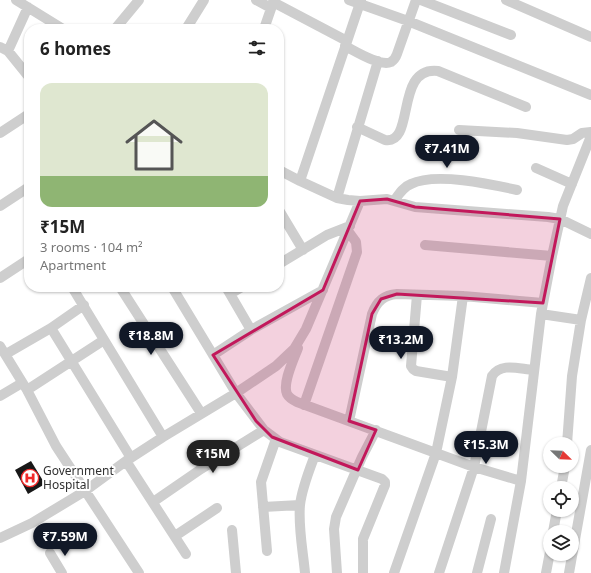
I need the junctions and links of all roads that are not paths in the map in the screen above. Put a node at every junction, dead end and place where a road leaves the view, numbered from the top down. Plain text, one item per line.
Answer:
1 (16, 0) edge
2 (139, 0) edge
3 (204, 0) edge
4 (256, 0) edge
5 (349, 0) edge
6 (416, 0) edge
7 (421, 0) edge
8 (506, 0) edge
9 (360, 2) edge
10 (272, 3) edge
11 (28, 7) junction
12 (408, 21) junction
13 (55, 24) edge
14 (119, 24) edge
15 (189, 24) edge
16 (266, 24) edge
17 (511, 35) dead end
18 (591, 37) edge
19 (346, 43) junction
20 (4, 49) edge
21 (378, 61) junction
22 (24, 71) edge
23 (591, 95) edge
24 (526, 108) dead end
25 (24, 117) edge
26 (358, 128) junction
27 (459, 130) dead end
28 (591, 132) edge
29 (0, 133) edge
30 (590, 142) edge
31 (536, 168) dead end
32 (284, 173) edge
33 (300, 181) junction
34 (572, 184) junction
35 (24, 189) edge
36 (517, 190) dead end
37 (338, 198) junction
38 (360, 201) junction
39 (394, 201) junction
40 (0, 206) edge
41 (284, 218) edge
42 (560, 219) junction
43 (349, 229) junction
44 (591, 234) edge
45 (425, 245) dead end
46 (303, 250) junction
47 (552, 256) junction
48 (284, 261) edge
49 (24, 262) edge
50 (0, 278) edge
51 (591, 278) edge
52 (323, 290) junction
53 (75, 292) edge
54 (123, 292) edge
55 (175, 292) edge
56 (229, 292) edge
57 (417, 295) junction
58 (462, 296) junction
59 (84, 305) junction
60 (542, 308) junction
61 (581, 320) junction
62 (51, 328) junction
63 (251, 330) junction
64 (104, 340) junction
65 (300, 340) junction
66 (3, 350) edge
67 (213, 355) junction
68 (71, 363) junction
69 (534, 370) junction
70 (452, 377) junction
71 (24, 387) junction
72 (236, 393) junction
73 (0, 396) edge
74 (304, 405) junction
75 (201, 413) junction
76 (349, 421) junction
77 (264, 430) junction
78 (376, 430) junction
79 (163, 437) junction
80 (568, 437) edge
81 (276, 439) junction
82 (591, 450) edge
83 (436, 453) junction
84 (315, 455) junction
85 (129, 460) junction
86 (474, 467) junction
87 (358, 470) junction
88 (521, 481) junction
89 (85, 491) junction
90 (153, 502) junction
91 (300, 505) junction
92 (263, 507) junction
93 (217, 508) dead end
94 (491, 519) dead end
95 (232, 530) dead end
96 (175, 536) junction
97 (0, 538) edge
98 (266, 551) dead end
99 (50, 553) dead end
100 (186, 554) dead end
101 (548, 561) edge
102 (62, 573) edge
103 (139, 573) edge
104 (236, 573) edge
105 (305, 573) edge
106 (337, 573) edge
107 (363, 573) edge
108 (394, 573) edge
109 (439, 573) edge
110 (477, 573) edge
111 (504, 573) edge
112 (546, 573) edge
113 (569, 573) edge

1 - 11 street
2 - 14 street
3 - 15 street
4 - 10 street
5 - 9 street
6 - 12 street
7 - 17 street
8 - 18 street
9 - 12 street
9 - 19 street
10 - 16 street
10 - 19 street
11 - 13 street
11 - 20 street
12 - 21 street
12 - 23 street
19 - 21 street
19 - 33 street
20 - 22 street
21 - 26 street
24 - 26 street
25 - 29 street
26 - 37 street
27 - 28 street
30 - 34 street
31 - 34 street
32 - 33 street
33 - 37 street
34 - 42 street
35 - 40 street
36 - 39 street
37 - 38 street
38 - 39 street
38 - 43 street
39 - 42 street
41 - 46 street
42 - 44 street
42 - 47 street
43 - 46 street
43 - 52 street
43 - 74 street
45 - 47 street
46 - 48 street
47 - 60 street
49 - 50 street
51 - 61 street
52 - 63 street
52 - 65 street
53 - 59 street
54 - 75 street
55 - 67 street
56 - 63 street
57 - 58 street
57 - 70 street
57 - 76 street
58 - 60 street
58 - 70 street
59 - 62 street
59 - 64 street
60 - 61 street
60 - 69 street
61 - 80 street
62 - 66 street
62 - 68 street
63 - 67 street
64 - 68 street
64 - 79 street
65 - 72 street
65 - 74 street
66 - 71 street
67 - 72 street
68 - 71 street
68 - 85 street
69 - 86 street
69 - 88 street
70 - 83 street
71 - 73 street
71 - 89 street
72 - 75 street
72 - 77 street
74 - 76 street
75 - 79 street
76 - 78 street
77 - 81 street
77 - 90 street
78 - 83 street
78 - 87 street
79 - 85 street
81 - 84 street
81 - 92 street
82 - 113 street
83 - 86 street
83 - 108 street
84 - 87 street
84 - 91 street
85 - 89 street
85 - 90 street
86 - 88 street
86 - 109 street
87 - 106 street
87 - 107 street
88 - 111 street
89 - 97 street
89 - 103 street
90 - 96 street
91 - 92 street
91 - 105 street
92 - 98 street
93 - 96 street
94 - 110 street
95 - 104 street
96 - 100 street
99 - 102 street
101 - 112 street

